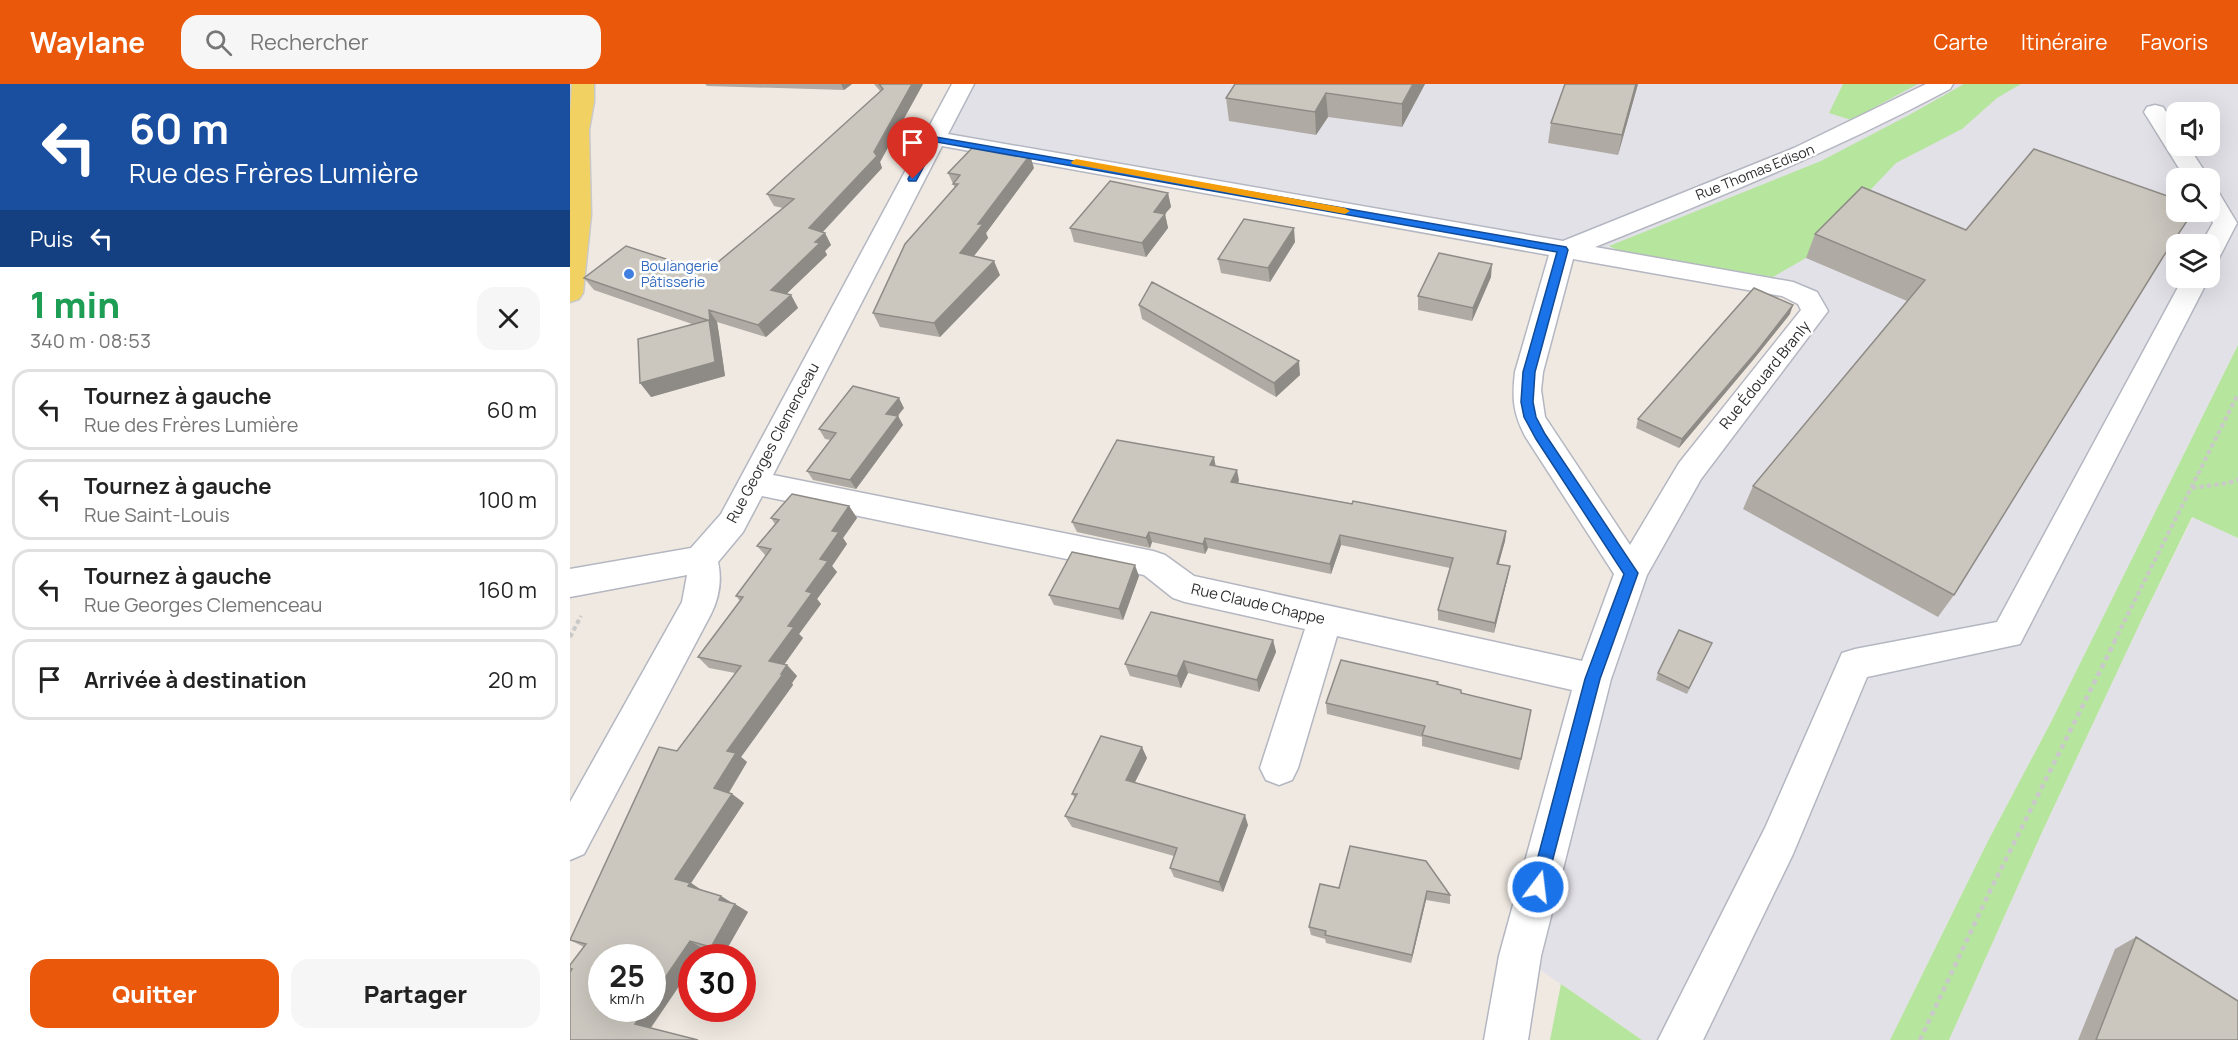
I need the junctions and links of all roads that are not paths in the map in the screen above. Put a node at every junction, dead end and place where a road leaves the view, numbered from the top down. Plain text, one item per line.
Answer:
1 (583, 84) edge
2 (963, 84) edge
3 (1942, 84) edge
4 (2155, 112) dead end
5 (934, 138) junction
6 (2191, 168) edge
7 (2220, 215) edge
8 (2219, 234) edge
9 (1563, 250) junction
10 (2191, 288) edge
11 (570, 293) edge
12 (753, 483) junction
13 (701, 559) junction
14 (1631, 573) junction
15 (570, 583) edge
16 (1325, 619) junction
17 (1593, 679) junction
18 (1279, 768) dead end
19 (570, 841) edge
20 (1506, 1040) edge
21 (1680, 1040) edge

1 - 11 main road
2 - 5 street, Rue Georges Clemenceau
3 - 9 street, Rue Thomas Edison
4 - 6 street
5 - 9 street
5 - 12 street, Rue Georges Clemenceau
7 - 8 street
9 - 14 street
9 - 14 street, Rue Édouard Branly
10 - 21 street
12 - 13 street, Rue Georges Clemenceau
12 - 16 street, Rue Claude Chappe
13 - 15 street
13 - 19 street
14 - 17 street
16 - 17 street, Rue Claude Chappe
16 - 18 street
17 - 20 street

